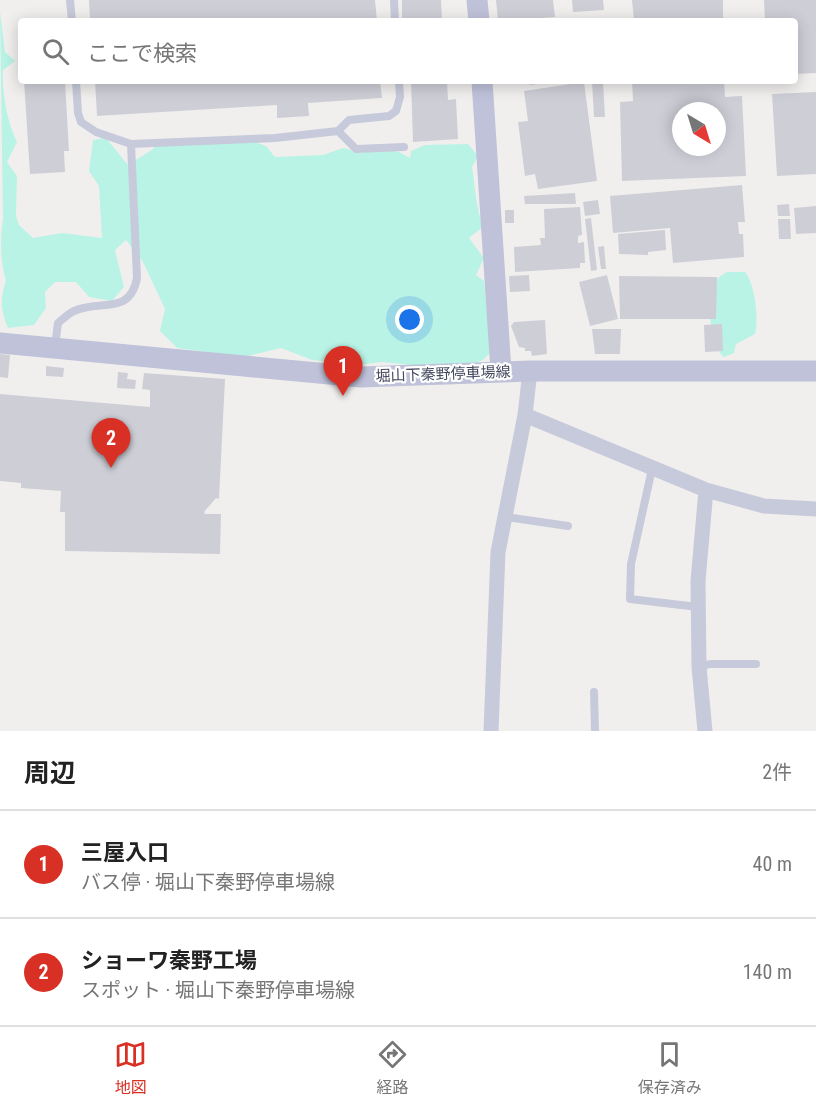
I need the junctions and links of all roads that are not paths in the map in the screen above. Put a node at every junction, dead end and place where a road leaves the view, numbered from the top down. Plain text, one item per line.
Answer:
1 (70, 0) edge
2 (394, 0) edge
3 (477, 0) edge
4 (72, 18) edge
5 (395, 18) edge
6 (479, 18) edge
7 (76, 84) edge
8 (399, 84) edge
9 (483, 84) edge
10 (338, 131) junction
11 (131, 144) junction
12 (404, 147) dead end
13 (0, 342) edge
14 (54, 348) junction
15 (501, 371) junction
16 (530, 371) junction
17 (816, 371) edge
18 (525, 415) junction
19 (652, 469) junction
20 (706, 490) junction
21 (816, 509) edge
22 (506, 517) junction
23 (568, 526) dead end
24 (698, 607) junction
25 (756, 664) dead end
26 (699, 666) junction
27 (594, 692) dead end
28 (491, 731) edge
29 (595, 731) edge
30 (705, 731) edge

1 - 4 lane
2 - 5 lane
3 - 6 main road
7 - 11 lane
8 - 10 lane
9 - 15 main road
10 - 11 lane
10 - 12 lane
11 - 14 lane
13 - 14 main road, 堀山下秦野停車場線
14 - 15 main road, 堀山下秦野停車場線
15 - 16 main road, 堀山下秦野停車場線
16 - 17 main road, 堀山下秦野停車場線
16 - 18 street
18 - 19 street
18 - 22 street
19 - 20 street
19 - 24 lane
20 - 21 street
20 - 24 street
22 - 23 lane
22 - 28 street
24 - 26 street
25 - 26 lane
26 - 30 street
27 - 29 lane

